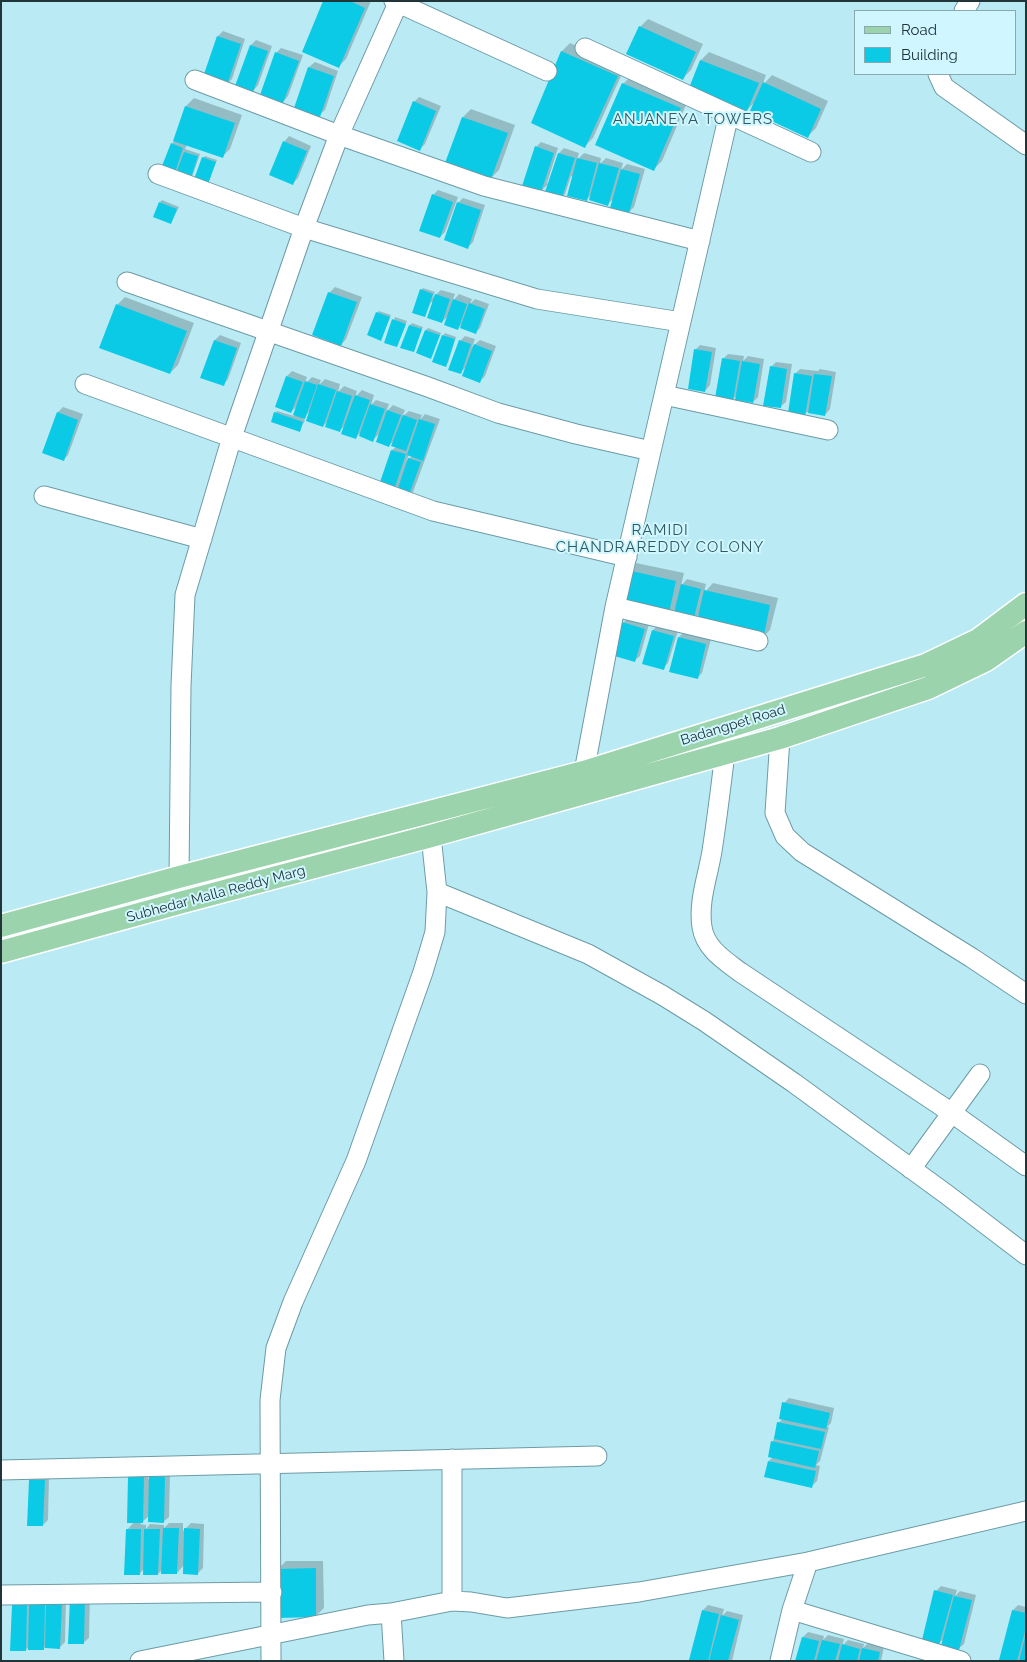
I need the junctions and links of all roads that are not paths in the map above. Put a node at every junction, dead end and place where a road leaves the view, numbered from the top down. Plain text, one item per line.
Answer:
1 (397, 2) edge
2 (585, 48) dead end
3 (547, 70) dead end
4 (938, 75) edge
5 (195, 80) dead end
6 (729, 114) junction
7 (339, 135) junction
8 (1026, 145) edge
9 (811, 152) dead end
10 (158, 174) dead end
11 (304, 228) junction
12 (700, 241) junction
13 (127, 282) dead end
14 (681, 322) junction
15 (267, 331) junction
16 (85, 384) dead end
17 (664, 395) junction
18 (828, 430) dead end
19 (232, 437) junction
20 (652, 451) junction
21 (44, 496) dead end
22 (202, 539) junction
23 (627, 557) junction
24 (1026, 604) edge
25 (615, 608) junction
26 (1026, 632) edge
27 (758, 641) dead end
28 (780, 738) junction
29 (725, 753) junction
30 (584, 772) junction
31 (426, 813) junction
32 (431, 836) junction
33 (179, 877) junction
34 (437, 892) junction
35 (1, 926) edge
36 (1, 952) edge
37 (1026, 994) edge
38 (980, 1074) dead end
39 (952, 1113) junction
40 (1026, 1166) edge
41 (911, 1169) junction
42 (1026, 1255) edge
43 (597, 1456) dead end
44 (452, 1459) junction
45 (270, 1463) junction
46 (1, 1470) edge
47 (1026, 1511) edge
48 (808, 1562) junction
49 (272, 1592) junction
50 (1, 1595) edge
51 (452, 1601) junction
52 (792, 1610) junction
53 (391, 1613) junction
54 (272, 1634) junction
55 (140, 1661) edge
56 (271, 1661) edge
57 (394, 1661) edge
58 (780, 1661) edge
59 (961, 1661) edge

1 - 3 street
1 - 7 street
2 - 6 street
4 - 8 street
5 - 7 street
6 - 9 street
6 - 12 street
7 - 11 street
7 - 12 street
10 - 11 street
11 - 14 street
11 - 15 street
12 - 14 street
13 - 15 street
14 - 17 street
15 - 19 street
15 - 20 street
16 - 19 street
17 - 18 street
17 - 20 street
19 - 22 street
19 - 23 street
20 - 23 street
21 - 22 street
22 - 33 street
23 - 25 street
24 - 30 main road, Badangpet Road
25 - 27 street
25 - 30 street
26 - 28 main road, Badangpet Road
28 - 29 main road, Badangpet Road
28 - 37 street
29 - 32 main road, Badangpet Road
29 - 39 street
30 - 31 main road, Badangpet Road
31 - 32 street
31 - 33 main road, Subhedar Malla Reddy Marg
32 - 34 street
32 - 36 main road, Subhedar Malla Reddy Marg
33 - 35 main road, Subhedar Malla Reddy Marg
34 - 41 street
34 - 45 street
38 - 39 street
39 - 40 street
39 - 41 street
41 - 42 street
43 - 44 street
44 - 45 street
44 - 51 street
45 - 46 street
45 - 49 street
47 - 48 street
48 - 51 street
48 - 52 street
49 - 50 street
49 - 54 street
51 - 53 street
52 - 58 street
52 - 59 street
53 - 54 street
53 - 57 street
54 - 55 street
54 - 56 street

